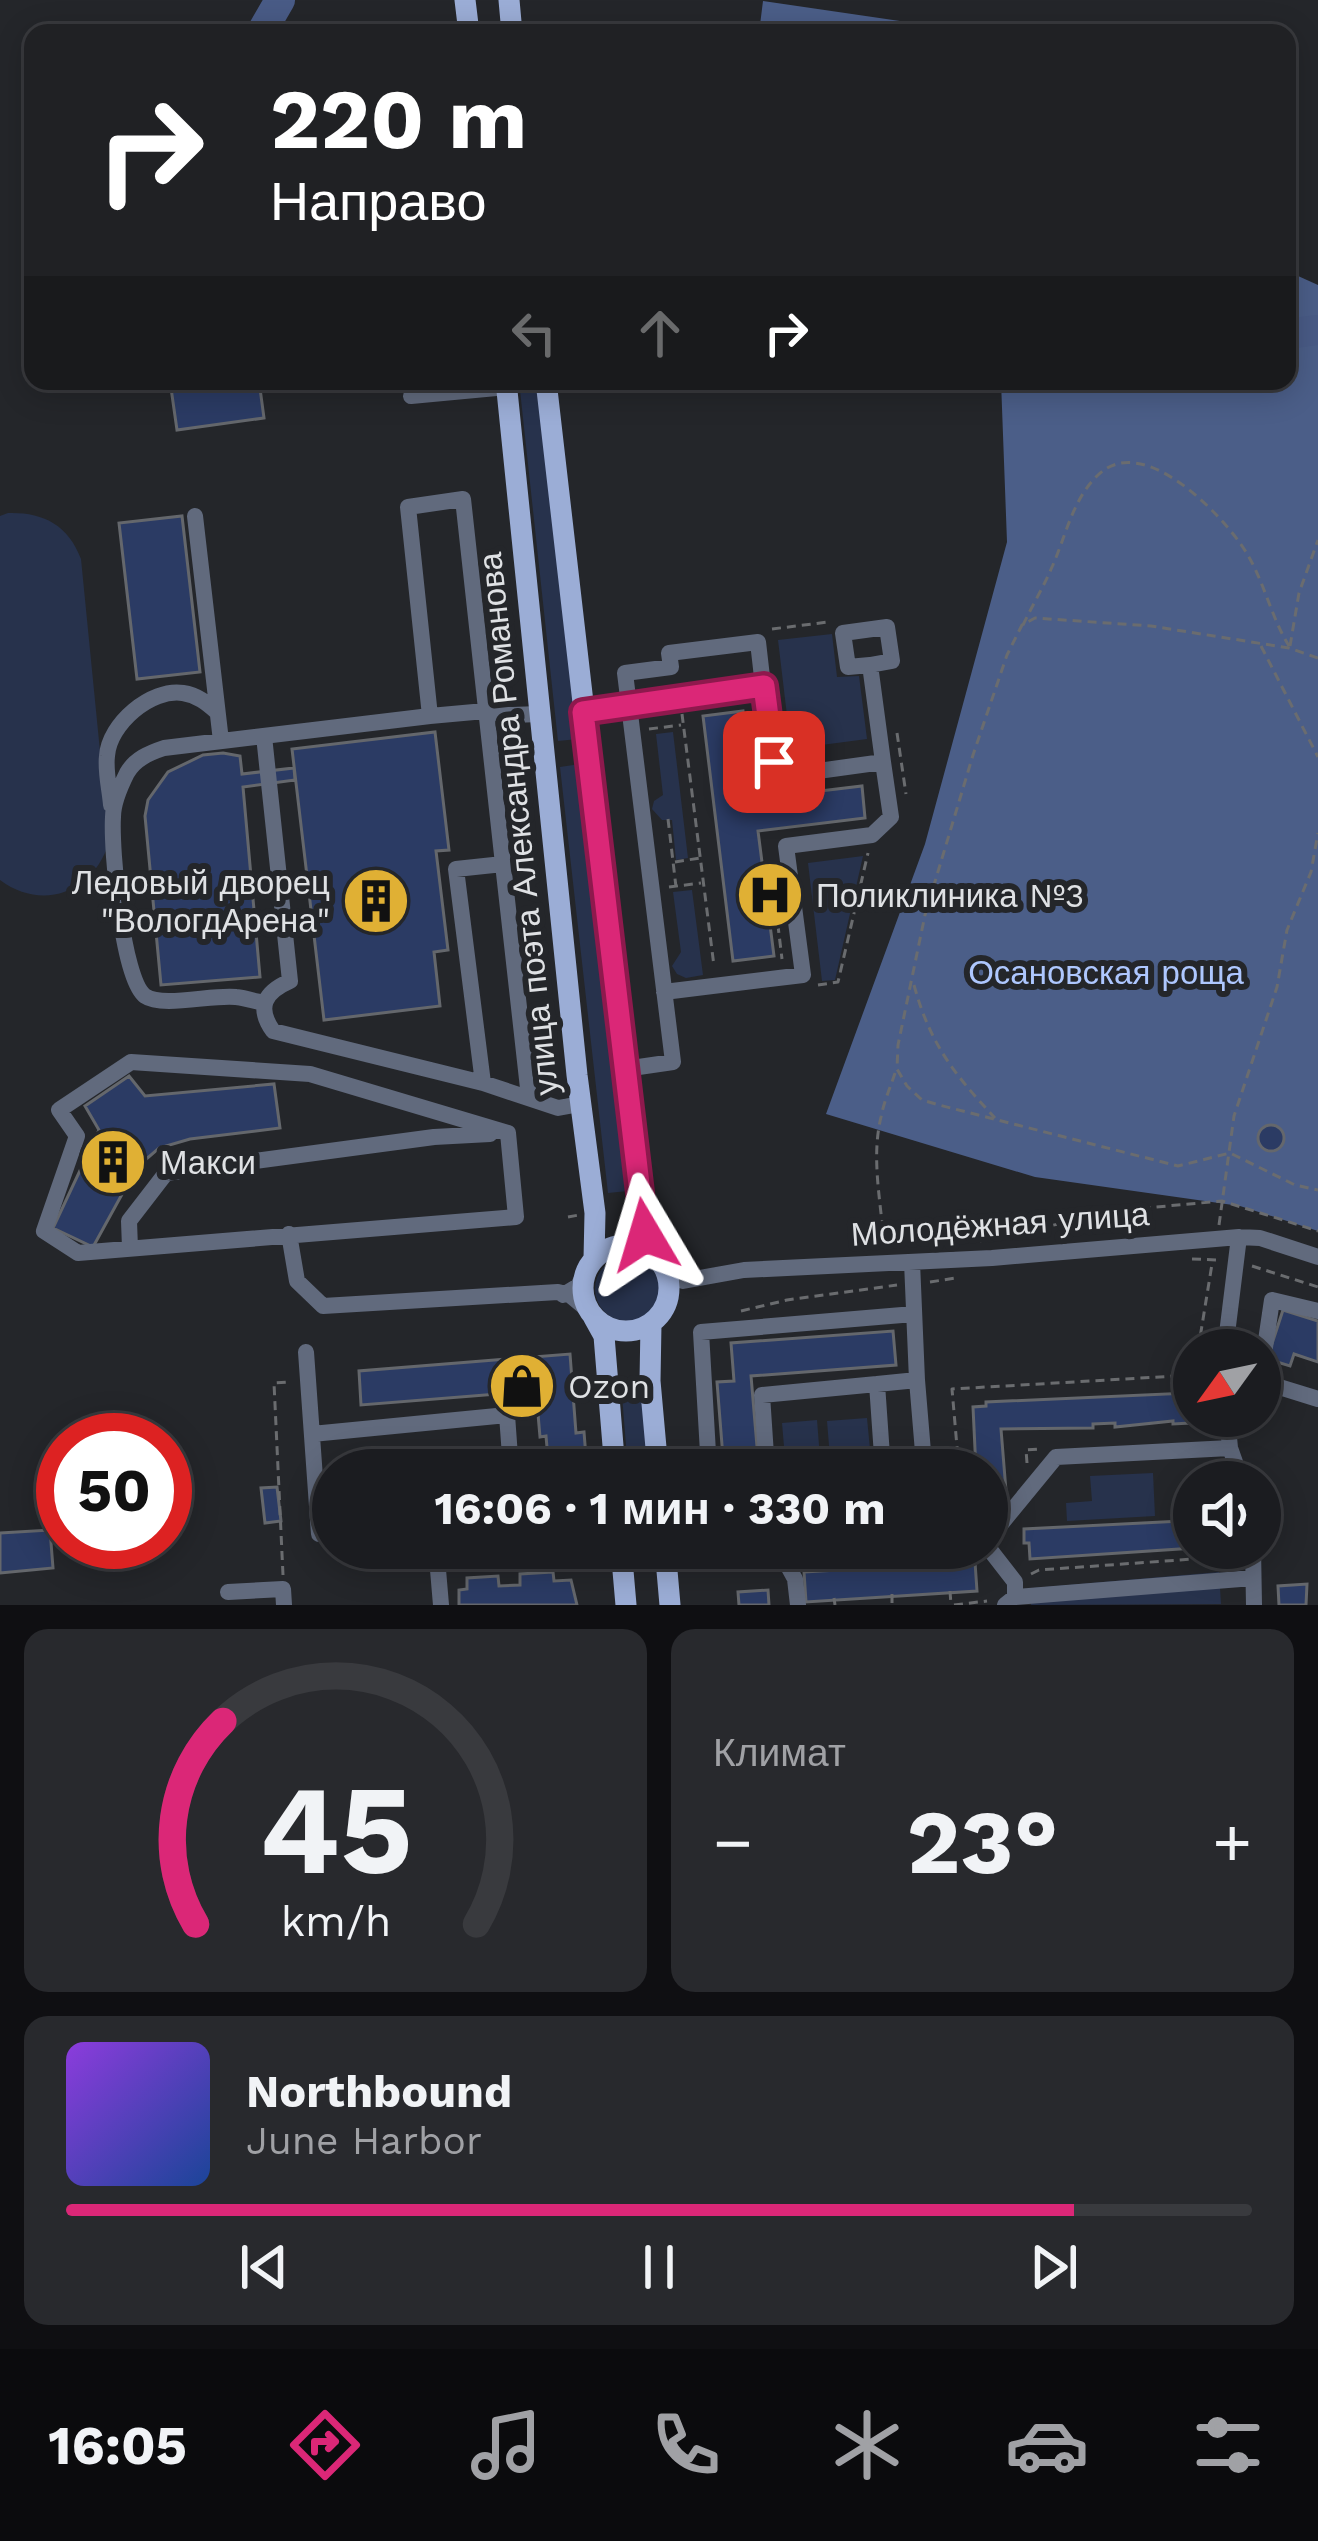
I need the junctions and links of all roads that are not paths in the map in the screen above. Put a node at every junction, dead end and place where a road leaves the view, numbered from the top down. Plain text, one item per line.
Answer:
1 (462, 390) edge
2 (507, 390) edge
3 (548, 390) edge
4 (411, 397) dead end
5 (195, 516) dead end
6 (870, 665) dead end
7 (764, 686) junction
8 (629, 705) junction
9 (485, 711) junction
10 (217, 712) junction
11 (583, 712) junction
12 (540, 714) junction
13 (430, 716) junction
14 (264, 736) junction
15 (221, 741) junction
16 (883, 762) junction
17 (112, 814) junction
18 (502, 864) junction
19 (664, 992) junction
20 (263, 1003) junction
21 (625, 1069) junction
22 (483, 1083) junction
23 (529, 1097) junction
24 (580, 1104) junction
25 (508, 1133) junction
26 (289, 1234) junction
27 (1239, 1237) junction
28 (130, 1248) junction
29 (1318, 1257) edge
30 (911, 1262) junction
31 (589, 1267) junction
32 (668, 1277) junction
33 (562, 1295) junction
34 (1318, 1311) edge
35 (591, 1314) junction
36 (914, 1314) junction
37 (650, 1324) junction
38 (1228, 1329) edge
39 (306, 1352) dead end
40 (917, 1380) junction
41 (877, 1384) junction
42 (1318, 1399) edge
43 (312, 1434) junction
44 (1229, 1437) edge
45 (1230, 1448) junction
46 (313, 1449) edge
47 (510, 1449) edge
48 (613, 1449) edge
49 (656, 1449) edge
50 (708, 1449) edge
51 (766, 1449) edge
52 (882, 1449) edge
53 (923, 1449) edge
54 (1235, 1461) edge
55 (1008, 1518) edge
56 (437, 1569) edge
57 (623, 1569) edge
58 (667, 1569) edge
59 (790, 1569) edge
60 (1005, 1569) edge
61 (1253, 1569) edge
62 (1253, 1578) junction
63 (228, 1592) dead end
64 (284, 1597) edge
65 (1010, 1601) edge
66 (441, 1605) edge
67 (626, 1605) edge
68 (670, 1605) edge
69 (799, 1605) edge
70 (1254, 1605) edge

1 - 4 street
2 - 12 main road, улица поэта Александра Романова
3 - 11 main road
5 - 10 street
6 - 16 street
7 - 8 street
7 - 8 street
7 - 16 street
8 - 11 street
8 - 19 street
9 - 12 street
9 - 13 street
9 - 13 street
9 - 18 street
10 - 15 street
10 - 17 street
11 - 21 main road
12 - 24 main road, улица поэта Александра Романова
13 - 14 street
14 - 15 street
14 - 20 street
15 - 17 street
16 - 19 street
17 - 20 street
18 - 22 street
18 - 23 street
19 - 21 street
20 - 22 street
21 - 32 main road
22 - 23 street
23 - 24 street
24 - 31 main road, улица поэта Александра Романова
25 - 26 street
25 - 28 street
25 - 28 street
26 - 28 street
26 - 33 street
27 - 29 street, Молодёжная улица
27 - 30 street, Молодёжная улица
27 - 38 street
30 - 32 street, Молодёжная улица
30 - 36 street
31 - 32 main road
31 - 33 street
31 - 35 main road
32 - 37 main road
33 - 35 street
34 - 42 street
35 - 37 main road
35 - 48 main road
36 - 40 street
36 - 50 street
37 - 49 main road
39 - 43 street
40 - 41 street
40 - 53 street
41 - 51 street
41 - 52 street
43 - 46 street
43 - 47 street
44 - 45 street
45 - 54 street
45 - 55 street
56 - 66 street
57 - 67 main road
58 - 68 main road
59 - 69 street
60 - 65 street
61 - 62 street
62 - 65 street
62 - 70 street
63 - 64 street

